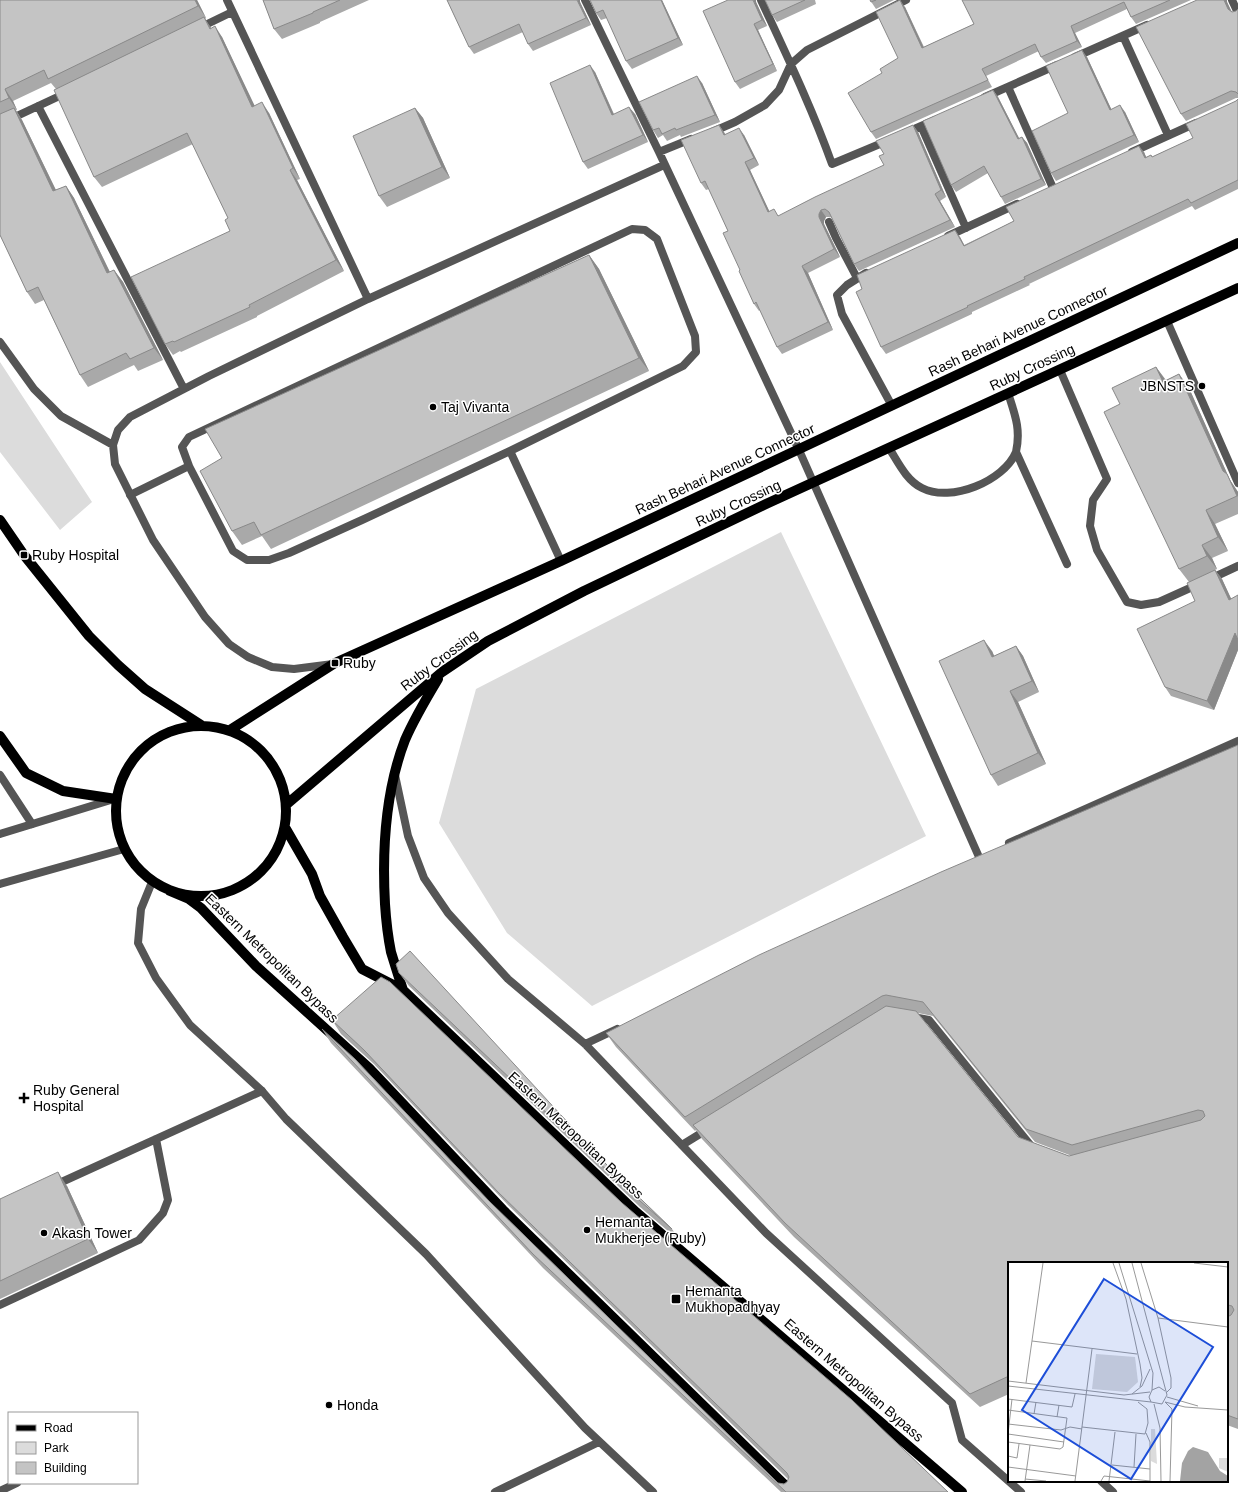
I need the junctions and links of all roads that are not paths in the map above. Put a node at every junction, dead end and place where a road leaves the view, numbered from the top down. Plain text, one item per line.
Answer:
1 (227, 0) edge
2 (585, 0) edge
3 (761, 0) edge
4 (906, 0) edge
5 (1232, 0) edge
6 (232, 12) junction
7 (1238, 13) edge
8 (1152, 23) edge
9 (193, 31) edge
10 (1123, 36) junction
11 (791, 64) junction
12 (1008, 87) junction
13 (74, 89) edge
14 (979, 100) edge
15 (38, 106) junction
16 (942, 116) edge
17 (1203, 119) edge
18 (0, 124) edge
19 (921, 126) junction
20 (1168, 135) junction
21 (659, 152) junction
22 (1125, 155) edge
23 (664, 165) junction
24 (1053, 188) edge
25 (1026, 200) edge
26 (829, 222) edge
27 (966, 228) junction
28 (937, 241) edge
29 (1238, 242) edge
30 (872, 271) edge
31 (857, 278) junction
32 (1238, 288) edge
33 (368, 299) junction
34 (1167, 321) junction
35 (0, 342) edge
36 (1060, 370) junction
37 (184, 389) junction
38 (1008, 393) junction
39 (892, 406) junction
40 (113, 445) junction
41 (889, 448) junction
42 (799, 450) junction
43 (510, 451) junction
44 (1016, 452) junction
45 (189, 466) junction
46 (1238, 482) edge
47 (813, 483) junction
48 (130, 495) junction
49 (0, 520) edge
50 (561, 561) junction
51 (1066, 564) dead end
52 (1238, 566) edge
53 (335, 663) junction
54 (442, 672) junction
55 (201, 726) junction
56 (230, 730) junction
57 (0, 736) edge
58 (1238, 741) edge
59 (395, 774) junction
60 (0, 775) edge
61 (116, 799) junction
62 (287, 804) junction
63 (32, 824) junction
64 (286, 829) junction
65 (0, 834) edge
66 (1001, 847) edge
67 (124, 849) junction
68 (979, 857) edge
69 (152, 882) junction
70 (0, 884) edge
71 (170, 892) junction
72 (402, 990) junction
73 (901, 1015) edge
74 (628, 1024) edge
75 (585, 1044) junction
76 (262, 1091) junction
77 (714, 1126) edge
78 (156, 1139) junction
79 (682, 1145) junction
80 (1039, 1150) edge
81 (50, 1188) edge
82 (0, 1305) edge
83 (599, 1442) junction
84 (1008, 1481) edge
85 (1010, 1482) edge
86 (1102, 1482) edge
87 (15, 1484) edge
88 (0, 1491) edge
89 (495, 1492) edge
90 (653, 1492) edge
91 (792, 1492) edge
92 (962, 1492) edge
93 (1021, 1492) edge
94 (1113, 1492) edge

1 - 6 street
2 - 21 street
3 - 11 street
4 - 11 street
5 - 7 street
6 - 9 street
6 - 33 street
8 - 10 street
10 - 12 street
10 - 20 street
11 - 19 street
11 - 21 street
12 - 14 street
12 - 24 street
13 - 15 street
15 - 18 street
15 - 37 street
16 - 19 street
17 - 20 street
19 - 27 street
20 - 22 street
21 - 23 street
23 - 33 street
23 - 42 street
25 - 27 street
26 - 31 street
27 - 28 street
29 - 39 main road, Rash Behari Avenue Connector
30 - 31 street
31 - 39 street
32 - 34 main road, Ruby Crossing
33 - 37 street
34 - 36 main road, Ruby Crossing
34 - 46 street
35 - 40 street
36 - 38 main road, Ruby Crossing
36 - 52 street
37 - 40 street
38 - 41 main road, Ruby Crossing
38 - 44 street
39 - 42 main road, Rash Behari Avenue Connector
40 - 48 street
41 - 44 street
41 - 47 main road, Ruby Crossing
42 - 47 street
42 - 50 main road, Rash Behari Avenue Connector
43 - 45 street
43 - 45 street
43 - 50 street
44 - 51 street
45 - 48 street
47 - 54 main road, Ruby Crossing
47 - 68 street
48 - 53 street
49 - 55 main road
50 - 53 main road, Rash Behari Avenue Connector
53 - 56 main road, Rash Behari Avenue Connector
54 - 59 main road
54 - 62 main road, Ruby Crossing
55 - 56 main road
55 - 61 main road
56 - 62 main road
57 - 61 main road
58 - 66 street
59 - 72 main road
59 - 75 street
60 - 63 street
61 - 63 street
61 - 67 main road
62 - 64 main road
63 - 65 street
64 - 71 main road
64 - 72 main road, Eastern Metropolitan Bypass
67 - 69 main road
67 - 70 street
69 - 71 main road
69 - 76 street
71 - 91 main road, Eastern Metropolitan Bypass
72 - 92 main road, Eastern Metropolitan Bypass
73 - 80 street
74 - 75 street
75 - 79 street
76 - 78 street
76 - 83 street
77 - 79 street
78 - 81 street
78 - 82 street
79 - 84 street
83 - 89 street
83 - 90 street
85 - 93 street
86 - 94 street
87 - 88 street

